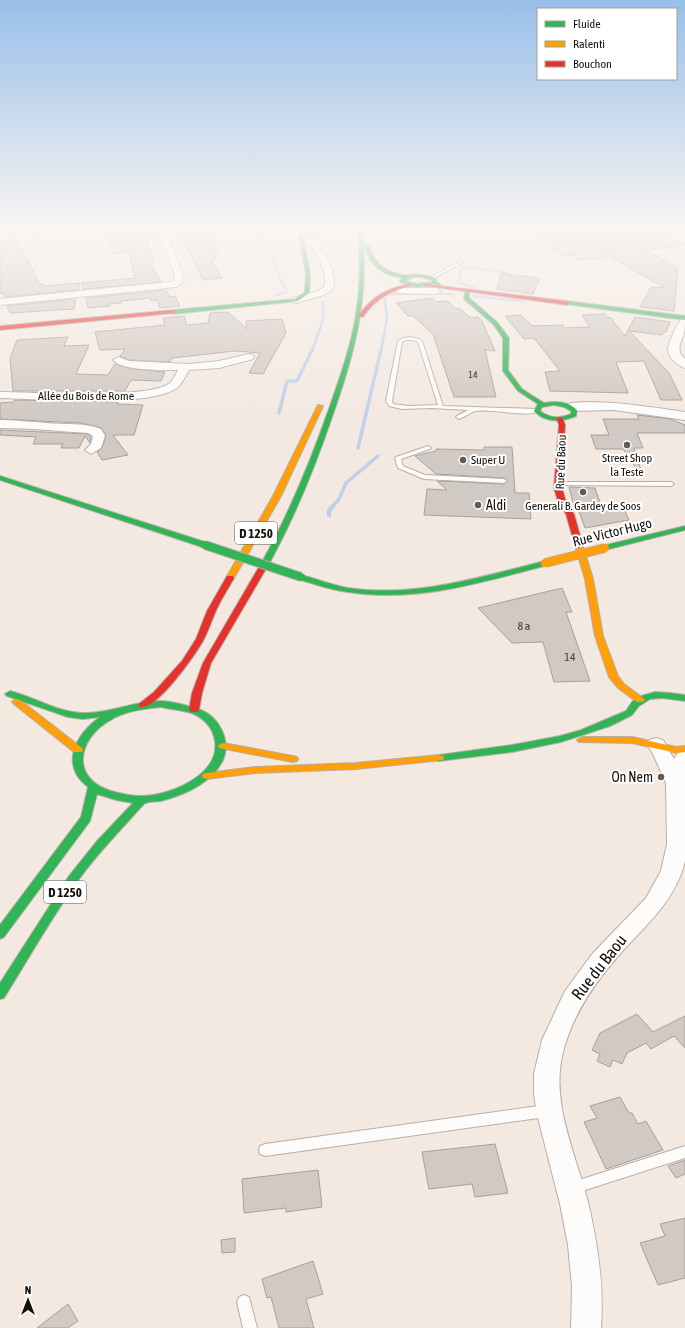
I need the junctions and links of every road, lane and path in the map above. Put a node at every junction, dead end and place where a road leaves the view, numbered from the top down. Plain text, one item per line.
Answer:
1 (466, 292) edge
2 (92, 293) edge
3 (306, 293) edge
4 (321, 293) edge
5 (362, 293) edge
6 (380, 293) edge
7 (474, 293) edge
8 (296, 300) junction
9 (0, 302) edge
10 (361, 316) junction
11 (685, 318) edge
12 (0, 328) edge
13 (351, 349) junction
14 (249, 357) dead end
15 (118, 360) dead end
16 (685, 366) edge
17 (186, 368) junction
18 (0, 395) edge
19 (441, 407) junction
20 (571, 407) junction
21 (540, 408) junction
22 (475, 409) junction
23 (685, 416) edge
24 (459, 417) dead end
25 (560, 419) junction
26 (0, 424) edge
27 (428, 448) dead end
28 (91, 450) dead end
29 (0, 478) edge
30 (504, 481) dead end
31 (558, 484) junction
32 (671, 484) dead end
33 (563, 505) junction
34 (562, 520) dead end
35 (685, 528) edge
36 (570, 550) dead end
37 (574, 564) dead end
38 (579, 578) dead end
39 (593, 610) junction
40 (0, 687) edge
41 (685, 687) edge
42 (10, 694) junction
43 (676, 696) junction
44 (685, 698) edge
45 (640, 700) junction
46 (143, 705) junction
47 (194, 710) junction
48 (116, 713) junction
49 (637, 731) dead end
50 (549, 742) junction
51 (654, 744) junction
52 (223, 746) junction
53 (685, 749) edge
54 (78, 750) junction
55 (685, 757) edge
56 (374, 766) junction
57 (207, 776) junction
58 (675, 782) junction
59 (93, 787) junction
60 (142, 800) junction
61 (0, 934) edge
62 (0, 994) edge
63 (550, 1111) junction
64 (265, 1150) dead end
65 (685, 1152) edge
66 (571, 1189) junction
67 (244, 1302) dead end
68 (250, 1328) edge
69 (586, 1328) edge

1 - 21 street
2 - 9 street
3 - 8 street
4 - 8 street
5 - 10 street, D 1250
6 - 10 street
7 - 11 street
8 - 12 street
10 - 13 street, D 1250
11 - 16 street
13 - 46 street, D 1250
13 - 47 street, D 1250
14 - 17 street
15 - 17 street
17 - 18 street, Allée du Bois de Rome
19 - 19 lane
19 - 22 lane
20 - 21 street
20 - 23 street
20 - 25 street
21 - 22 lane
21 - 25 street
22 - 24 lane
25 - 31 street, Rue du Baou
26 - 28 street
27 - 30 lane
29 - 35 street, Rue Victor Hugo, bridge
31 - 32 lane
31 - 33 street, Rue du Baou
33 - 34 street, Rue du Baou
33 - 39 street, Rue du Baou
36 - 37 street
38 - 39 street, Rue du Baou
39 - 45 street, Rue du Baou
40 - 42 street
41 - 43 street
42 - 48 street
42 - 54 street
43 - 44 street
43 - 45 street
45 - 50 street
46 - 47 street
46 - 48 street
47 - 52 street
48 - 54 street
49 - 51 street
50 - 51 street
50 - 56 street
51 - 53 street
51 - 58 street, Rue du Baou
52 - 56 street
52 - 57 street
54 - 59 street
55 - 58 street, Rue du Baou
56 - 57 street
57 - 60 street
58 - 63 street, Rue du Baou
59 - 60 street
59 - 61 street, D 1250
60 - 62 street, D 1250
63 - 64 lane
63 - 66 street, Rue du Baou
65 - 66 lane
66 - 69 street, Rue du Baou
67 - 68 lane

